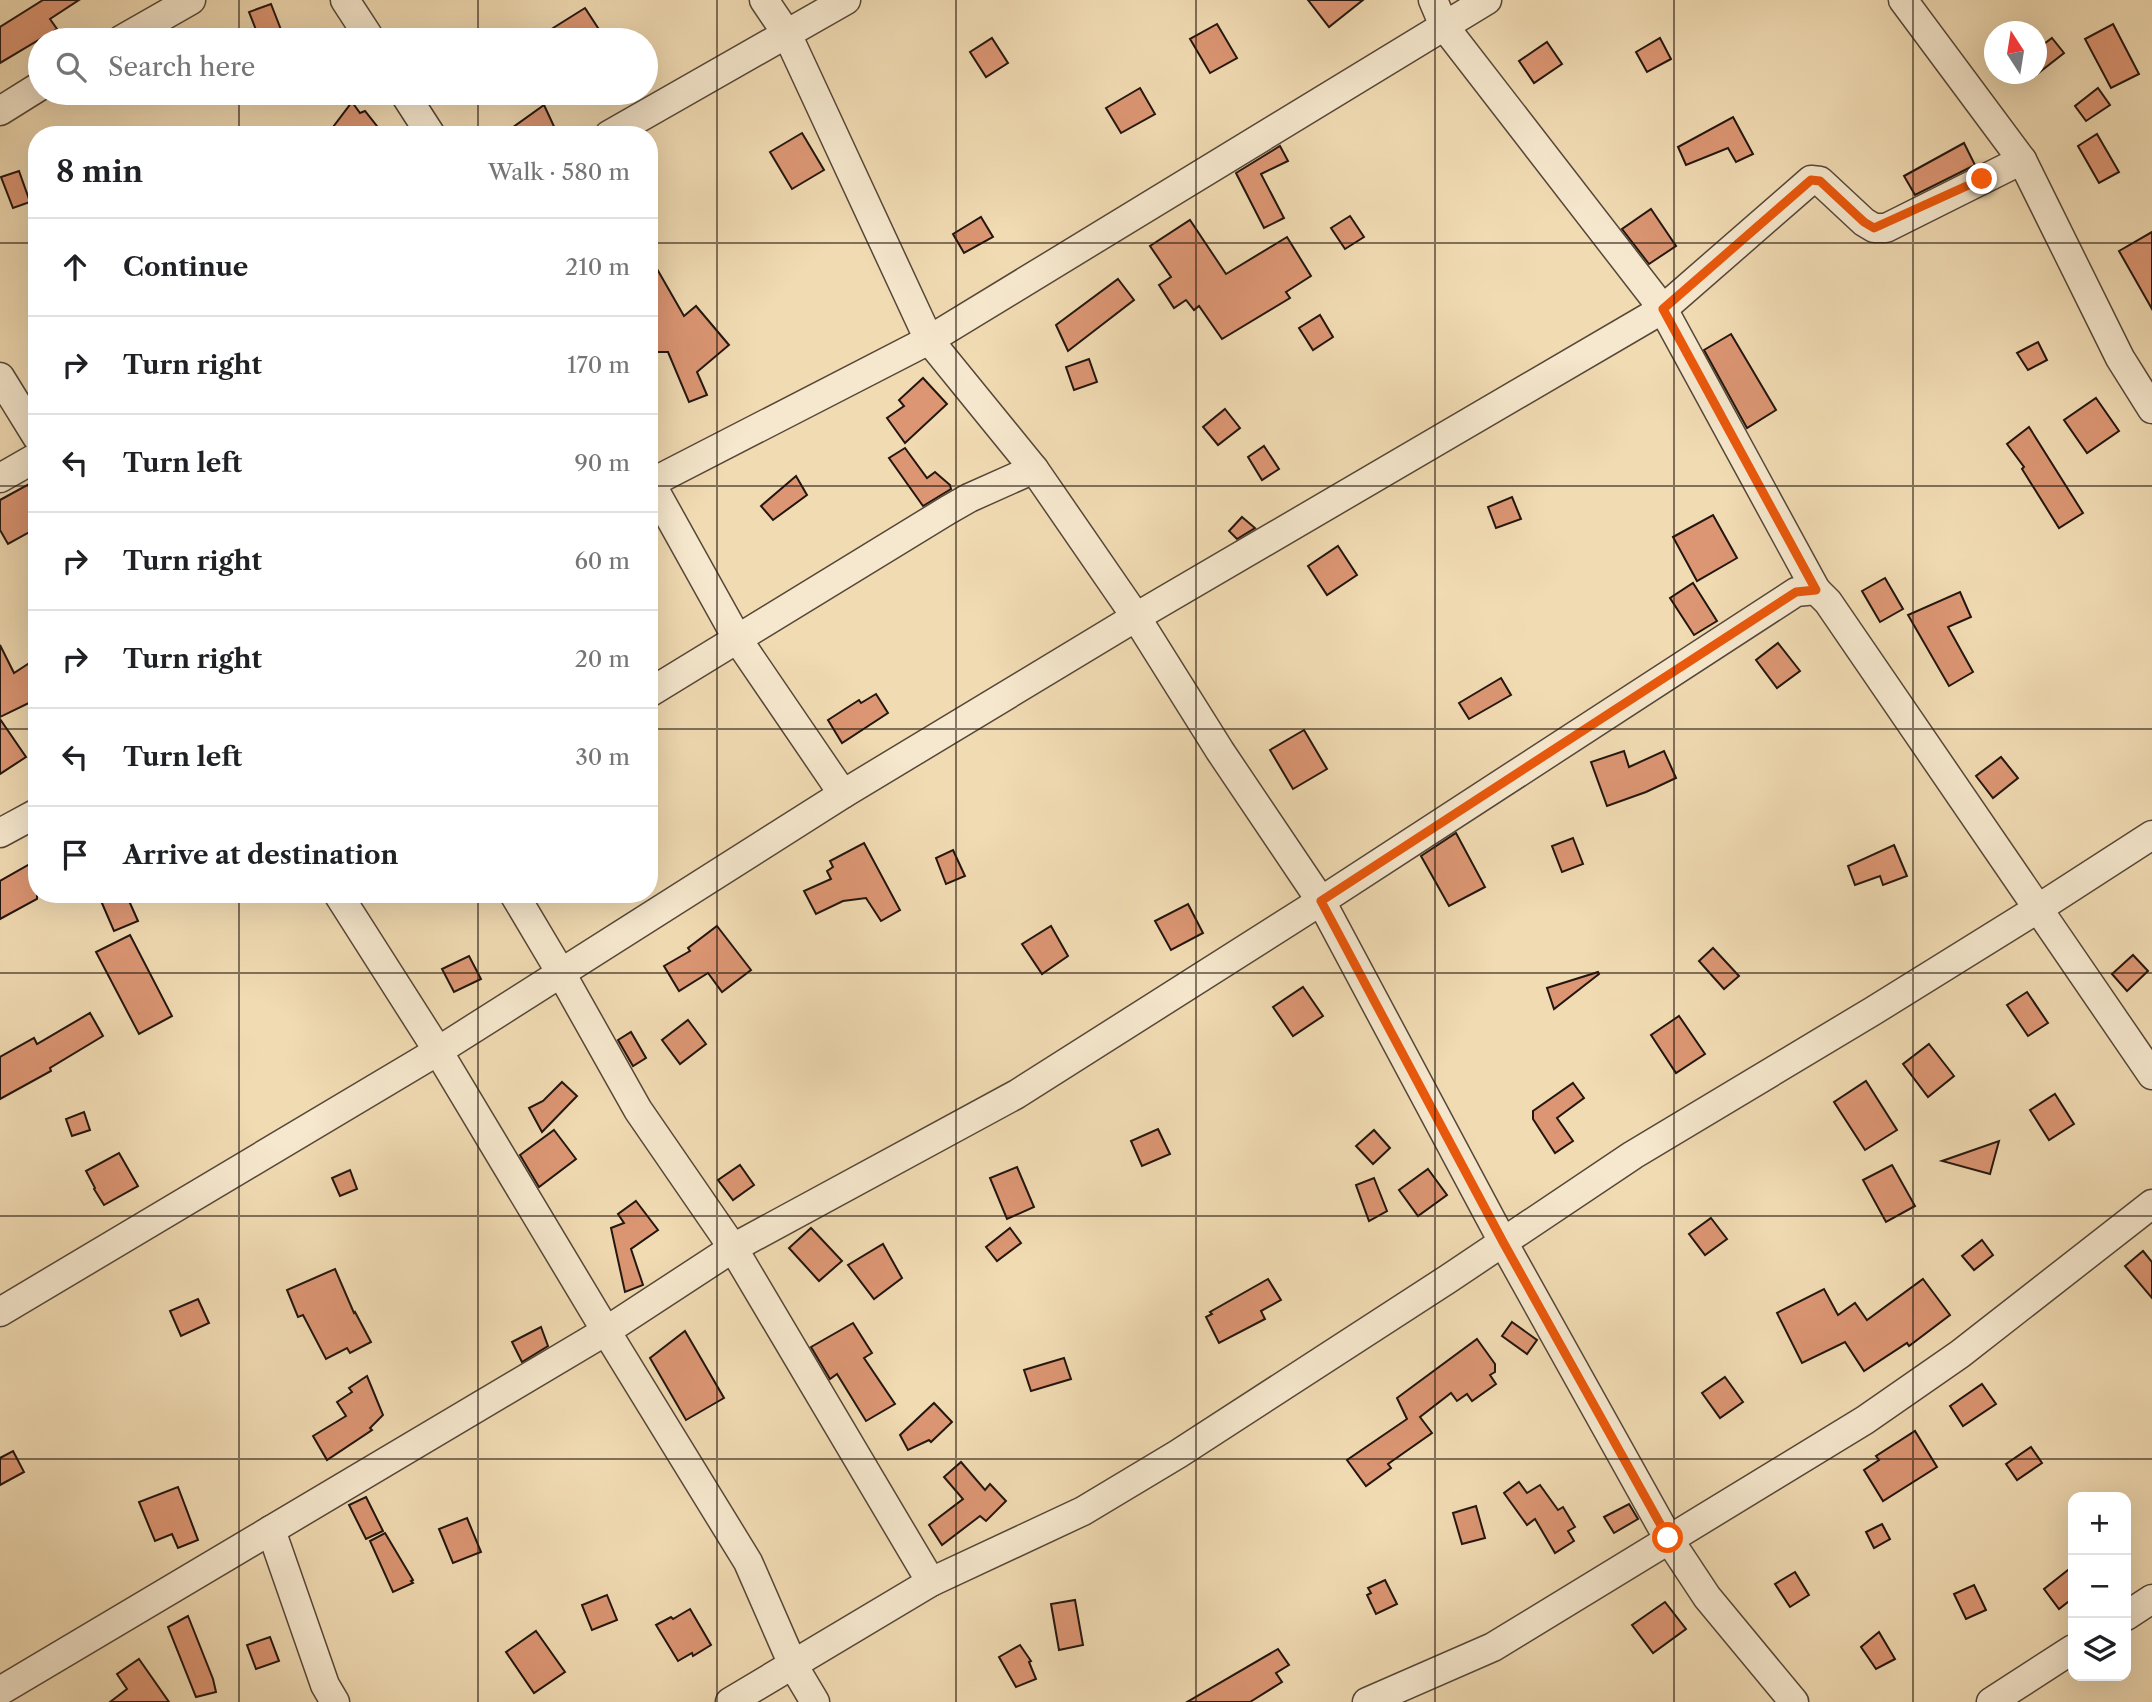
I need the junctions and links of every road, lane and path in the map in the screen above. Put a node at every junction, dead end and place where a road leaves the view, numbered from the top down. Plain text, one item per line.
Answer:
1 (191, 0) edge
2 (345, 0) edge
3 (764, 0) edge
4 (846, 0) edge
5 (1433, 0) edge
6 (1487, 0) edge
7 (1903, 0) edge
8 (1444, 26) junction
9 (142, 28) edge
10 (363, 28) edge
11 (787, 34) junction
12 (28, 94) edge
13 (412, 105) edge
14 (0, 111) edge
15 (425, 126) edge
16 (625, 126) edge
17 (2022, 160) junction
18 (1663, 309) junction
19 (929, 340) junction
20 (0, 377) edge
21 (2152, 409) edge
22 (28, 422) edge
23 (28, 462) edge
24 (1034, 469) junction
25 (0, 478) edge
26 (658, 478) edge
27 (658, 496) edge
28 (1816, 590) junction
29 (1136, 617) junction
30 (738, 640) junction
31 (658, 688) edge
32 (843, 794) junction
33 (28, 818) edge
34 (0, 833) edge
35 (2152, 835) edge
36 (1321, 901) junction
37 (344, 903) edge
38 (519, 903) edge
39 (2039, 908) junction
40 (561, 973) junction
41 (438, 1051) junction
42 (2152, 1075) edge
43 (2152, 1204) edge
44 (1503, 1242) junction
45 (733, 1248) junction
46 (0, 1312) edge
47 (606, 1331) junction
48 (271, 1530) junction
49 (1668, 1538) junction
50 (931, 1582) junction
51 (2152, 1599) edge
52 (2131, 1613) edge
53 (2068, 1652) edge
54 (793, 1665) junction
55 (0, 1691) edge
56 (335, 1702) edge
57 (730, 1702) edge
58 (815, 1702) edge
59 (1367, 1702) edge
60 (1794, 1702) edge
61 (1991, 1702) edge

1 - 9 street
2 - 10 street
3 - 11 street
4 - 11 street
5 - 8 street
6 - 8 street
7 - 17 street
8 - 18 street
8 - 19 street
11 - 16 street
11 - 19 street
12 - 14 street
13 - 15 street
17 - 18 street
17 - 21 street
18 - 28 street
18 - 29 street
19 - 24 street
19 - 26 street
20 - 22 street
23 - 25 street
24 - 29 street
24 - 30 street
27 - 30 street
28 - 36 street
28 - 39 street
29 - 32 street
29 - 36 street
30 - 31 street
30 - 32 street
32 - 40 street
33 - 34 street
35 - 39 street
36 - 44 street
36 - 45 street
37 - 41 street
38 - 40 street
39 - 42 street
39 - 44 street
40 - 41 street
40 - 45 street
41 - 46 street
41 - 47 street
43 - 49 street
44 - 49 street
44 - 50 street
45 - 47 street
45 - 50 street
47 - 48 street
47 - 54 street
48 - 55 street
48 - 56 street
49 - 59 street
49 - 60 street
50 - 54 street
51 - 52 street
53 - 61 street
54 - 57 street
54 - 58 street

